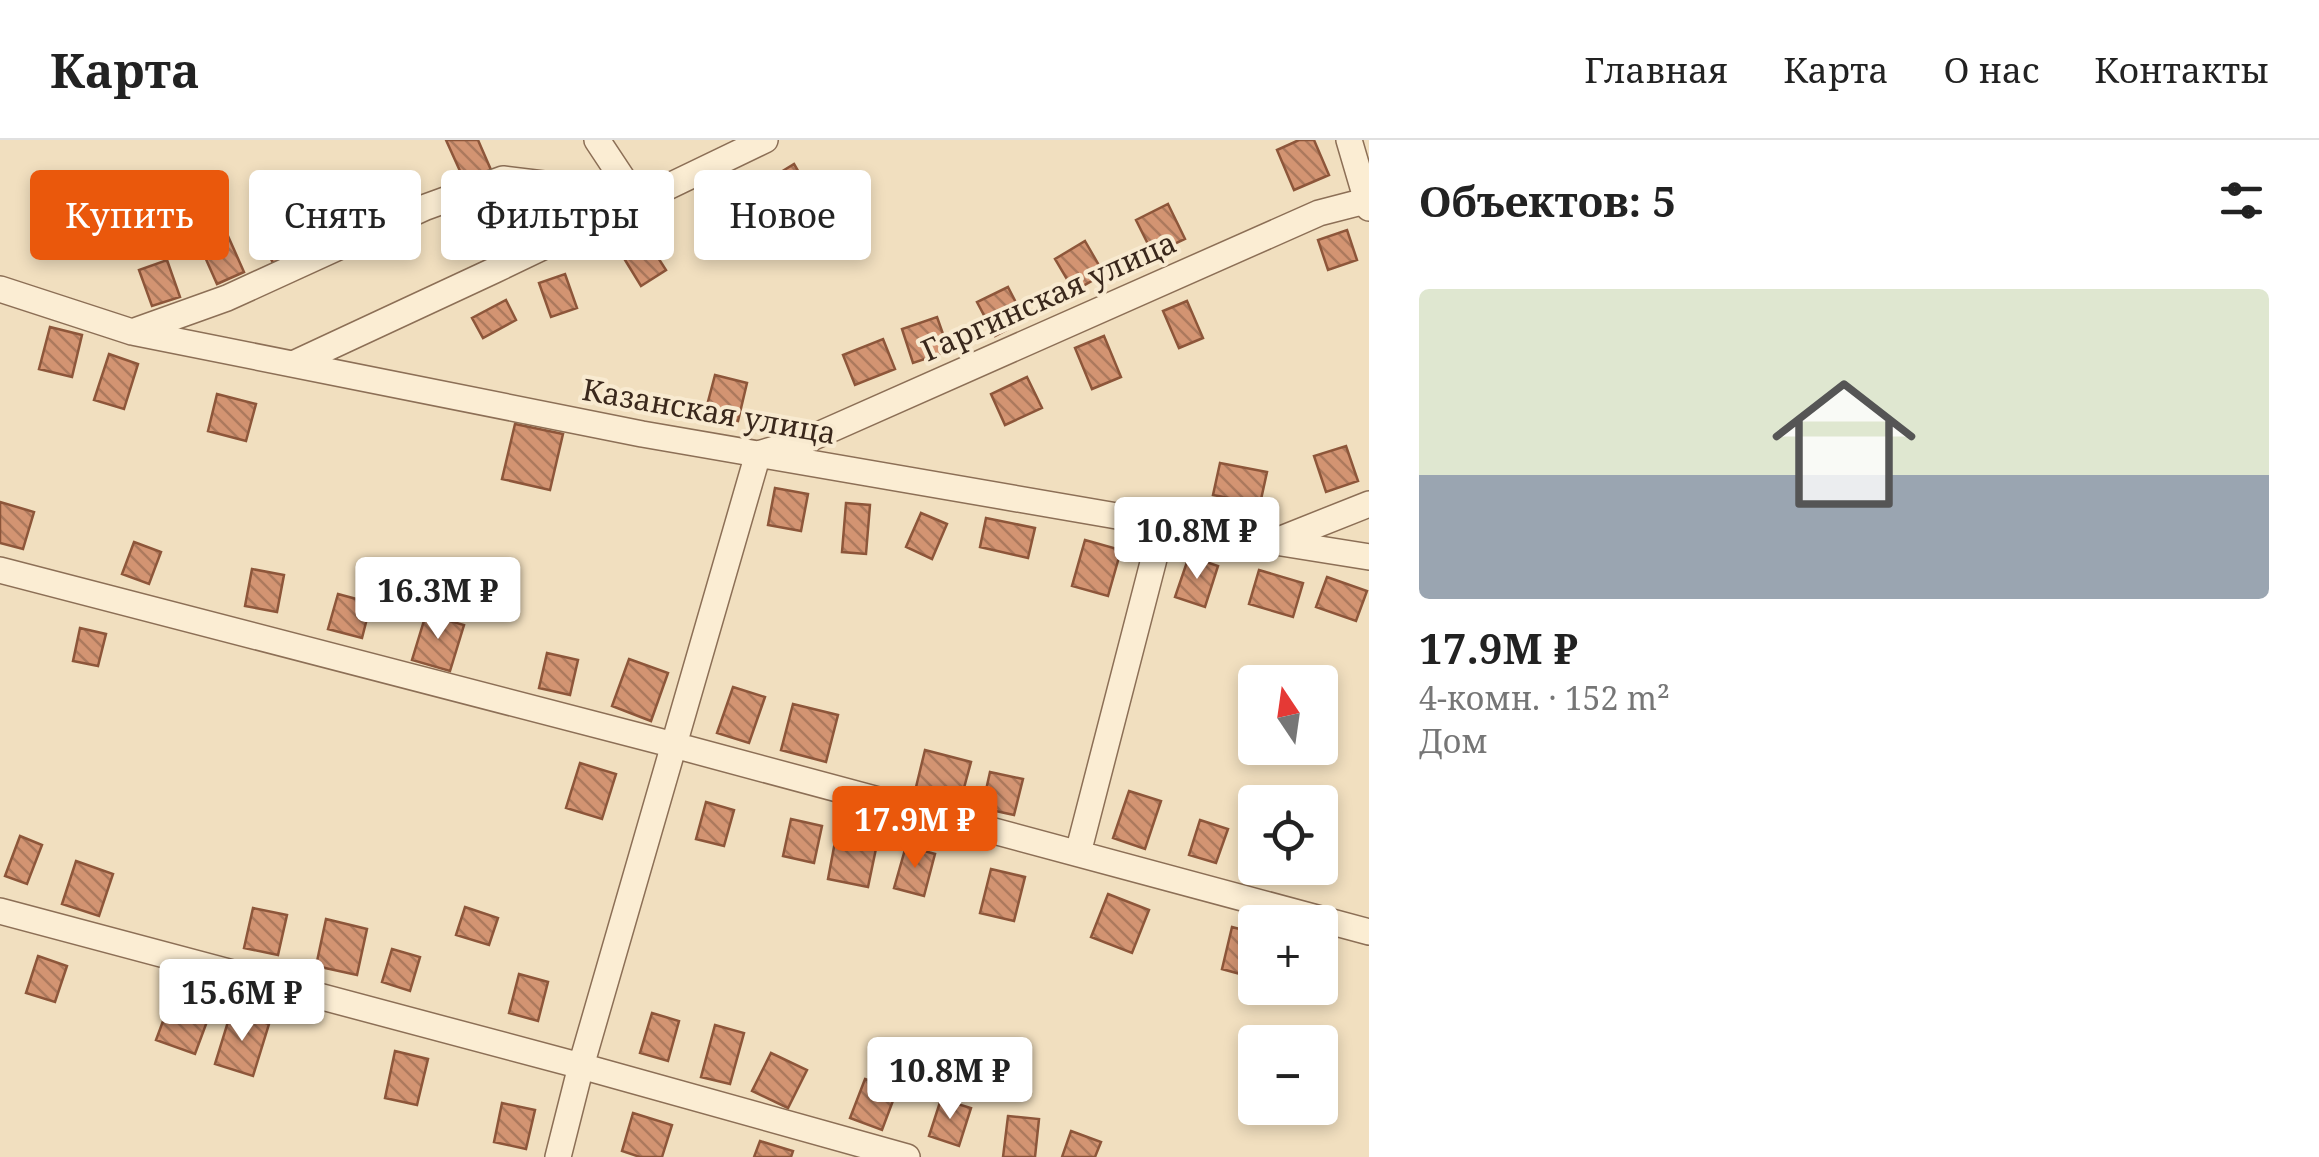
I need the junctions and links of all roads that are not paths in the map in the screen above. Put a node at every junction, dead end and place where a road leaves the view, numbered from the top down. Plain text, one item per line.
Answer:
1 (597, 140) edge
2 (765, 140) edge
3 (1348, 140) edge
4 (617, 170) edge
5 (674, 184) edge
6 (441, 202) edge
7 (1368, 203) edge
8 (515, 260) edge
9 (0, 288) edge
10 (132, 332) junction
11 (294, 364) junction
12 (758, 454) junction
13 (1369, 504) edge
14 (1162, 524) junction
15 (1276, 541) junction
16 (1369, 556) edge
17 (0, 570) edge
18 (674, 745) junction
19 (1078, 853) junction
20 (0, 912) edge
21 (1369, 932) edge
22 (581, 1066) junction
23 (558, 1157) edge
24 (908, 1157) edge

1 - 4 street
2 - 5 street
3 - 7 street
6 - 10 street
7 - 12 street, Гаргинская улица
8 - 11 street
9 - 10 street, Казанская улица
10 - 11 street, Казанская улица
11 - 12 street, Казанская улица
12 - 14 street, Казанская улица
12 - 18 street
13 - 15 street
14 - 15 street, Казанская улица
14 - 19 street
15 - 16 street, Казанская улица
17 - 18 street
18 - 19 street
18 - 22 street
19 - 21 street
20 - 22 street
22 - 23 street
22 - 24 street

